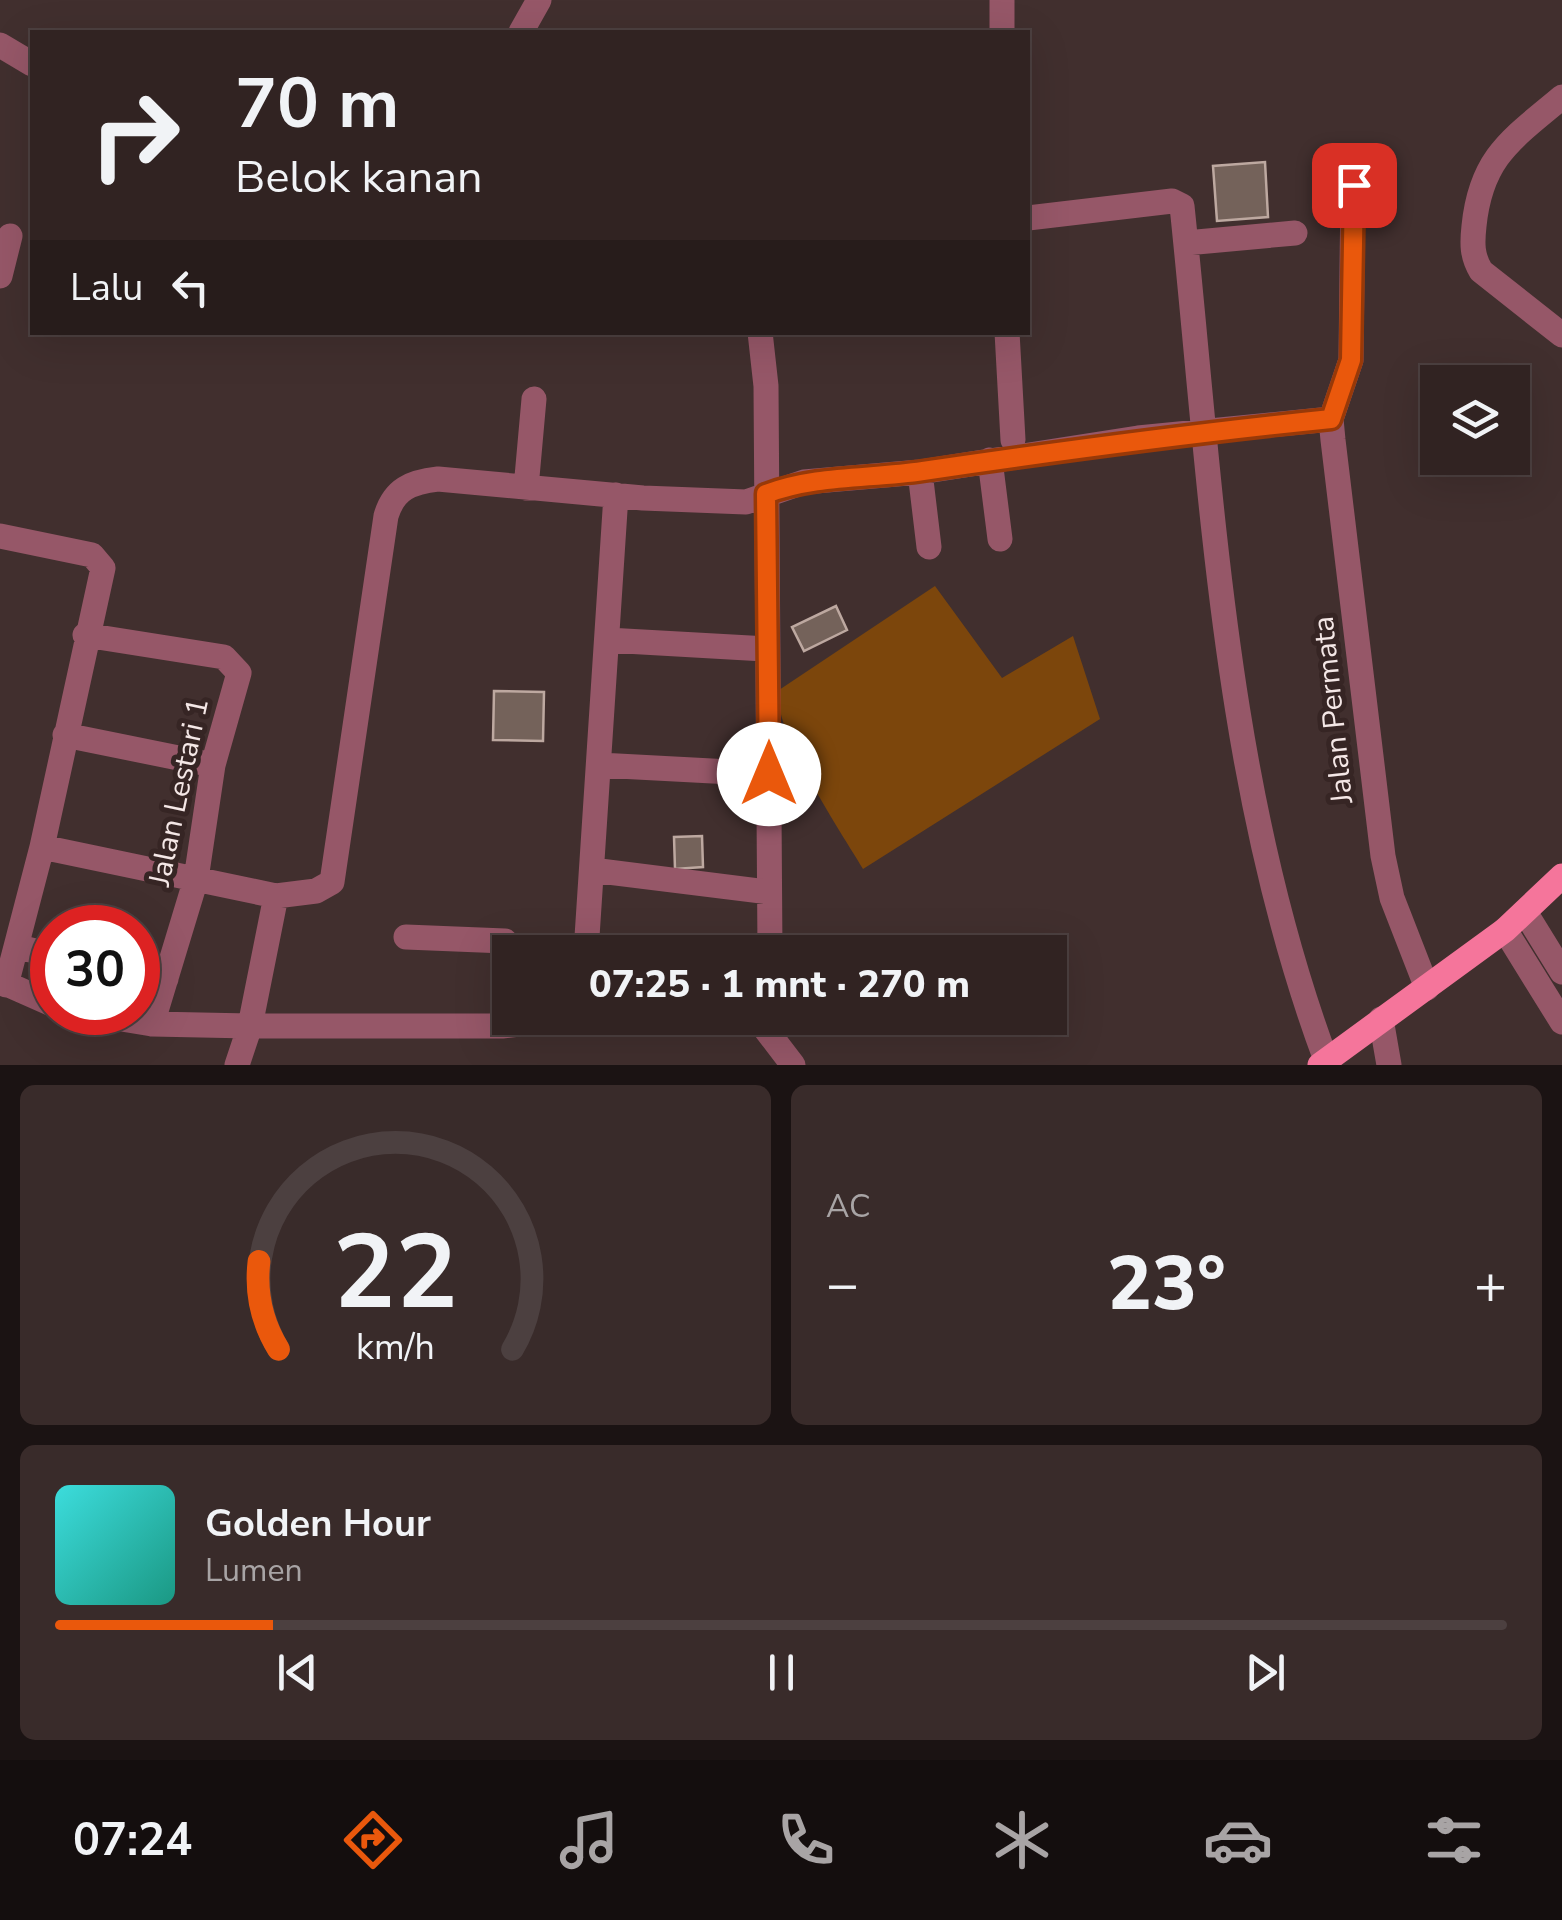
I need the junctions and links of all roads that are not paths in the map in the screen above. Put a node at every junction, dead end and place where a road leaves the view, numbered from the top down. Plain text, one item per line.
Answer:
1 (539, 0) edge
2 (1002, 0) edge
3 (522, 30) edge
4 (1002, 30) edge
5 (0, 45) edge
6 (30, 63) edge
7 (1562, 97) edge
8 (1354, 185) dead end
9 (1030, 218) edge
10 (1295, 233) dead end
11 (10, 236) dead end
12 (1186, 243) junction
13 (0, 276) edge
14 (760, 335) edge
15 (1007, 335) edge
16 (1562, 335) edge
17 (534, 398) dead end
18 (1331, 419) junction
19 (1204, 432) junction
20 (1013, 440) dead end
21 (990, 460) junction
22 (920, 472) junction
23 (526, 488) junction
24 (766, 494) junction
25 (616, 495) junction
26 (0, 536) edge
27 (1000, 539) dead end
28 (929, 547) dead end
29 (85, 635) junction
30 (607, 640) junction
31 (766, 650) junction
32 (66, 735) junction
33 (213, 765) junction
34 (599, 765) junction
35 (769, 774) junction
36 (42, 847) junction
37 (592, 870) junction
38 (1562, 876) edge
39 (196, 879) junction
40 (768, 892) junction
41 (276, 896) junction
42 (1524, 912) junction
43 (1506, 930) junction
44 (587, 935) edge
45 (769, 935) edge
46 (406, 937) dead end
47 (492, 940) edge
48 (18, 948) junction
49 (30, 950) edge
50 (1562, 972) edge
51 (160, 977) edge
52 (166, 978) junction
53 (5, 982) edge
54 (1427, 988) junction
55 (30, 994) edge
56 (160, 998) edge
57 (1381, 1020) junction
58 (1562, 1022) edge
59 (160, 1024) edge
60 (250, 1026) junction
61 (492, 1026) edge
62 (770, 1035) edge
63 (1323, 1062) edge
64 (236, 1065) edge
65 (793, 1065) edge
66 (1389, 1065) edge

1 - 3 street
2 - 4 street
5 - 6 street
7 - 16 street
8 - 18 street
9 - 12 street
10 - 12 street
11 - 13 street
12 - 19 street
14 - 24 street
15 - 20 street
17 - 23 street
18 - 19 street
18 - 54 street, Jalan Permata
19 - 21 street
19 - 63 street
21 - 22 street
21 - 27 street
22 - 24 street
22 - 28 street
23 - 25 street
23 - 41 street
24 - 25 street
24 - 31 street
25 - 30 street
26 - 29 street
29 - 32 street
29 - 33 street, Jalan Lestari 1
30 - 31 street
30 - 34 street
31 - 35 street
32 - 33 street
32 - 36 street
33 - 39 street, Jalan Lestari 1
34 - 35 street
34 - 37 street
35 - 40 street
36 - 39 street
36 - 48 street
37 - 40 street
37 - 44 street
38 - 42 main road
39 - 41 street
39 - 52 street, Jalan Lestari 1
40 - 45 street
41 - 60 street
42 - 43 main road
42 - 50 street
43 - 54 main road
43 - 58 street
46 - 47 street
48 - 49 street
48 - 53 street
51 - 52 street
52 - 56 street, Jalan Lestari 1
53 - 55 street
54 - 57 main road
57 - 63 main road
57 - 66 street
59 - 60 street
60 - 61 street
60 - 64 street
62 - 65 street

